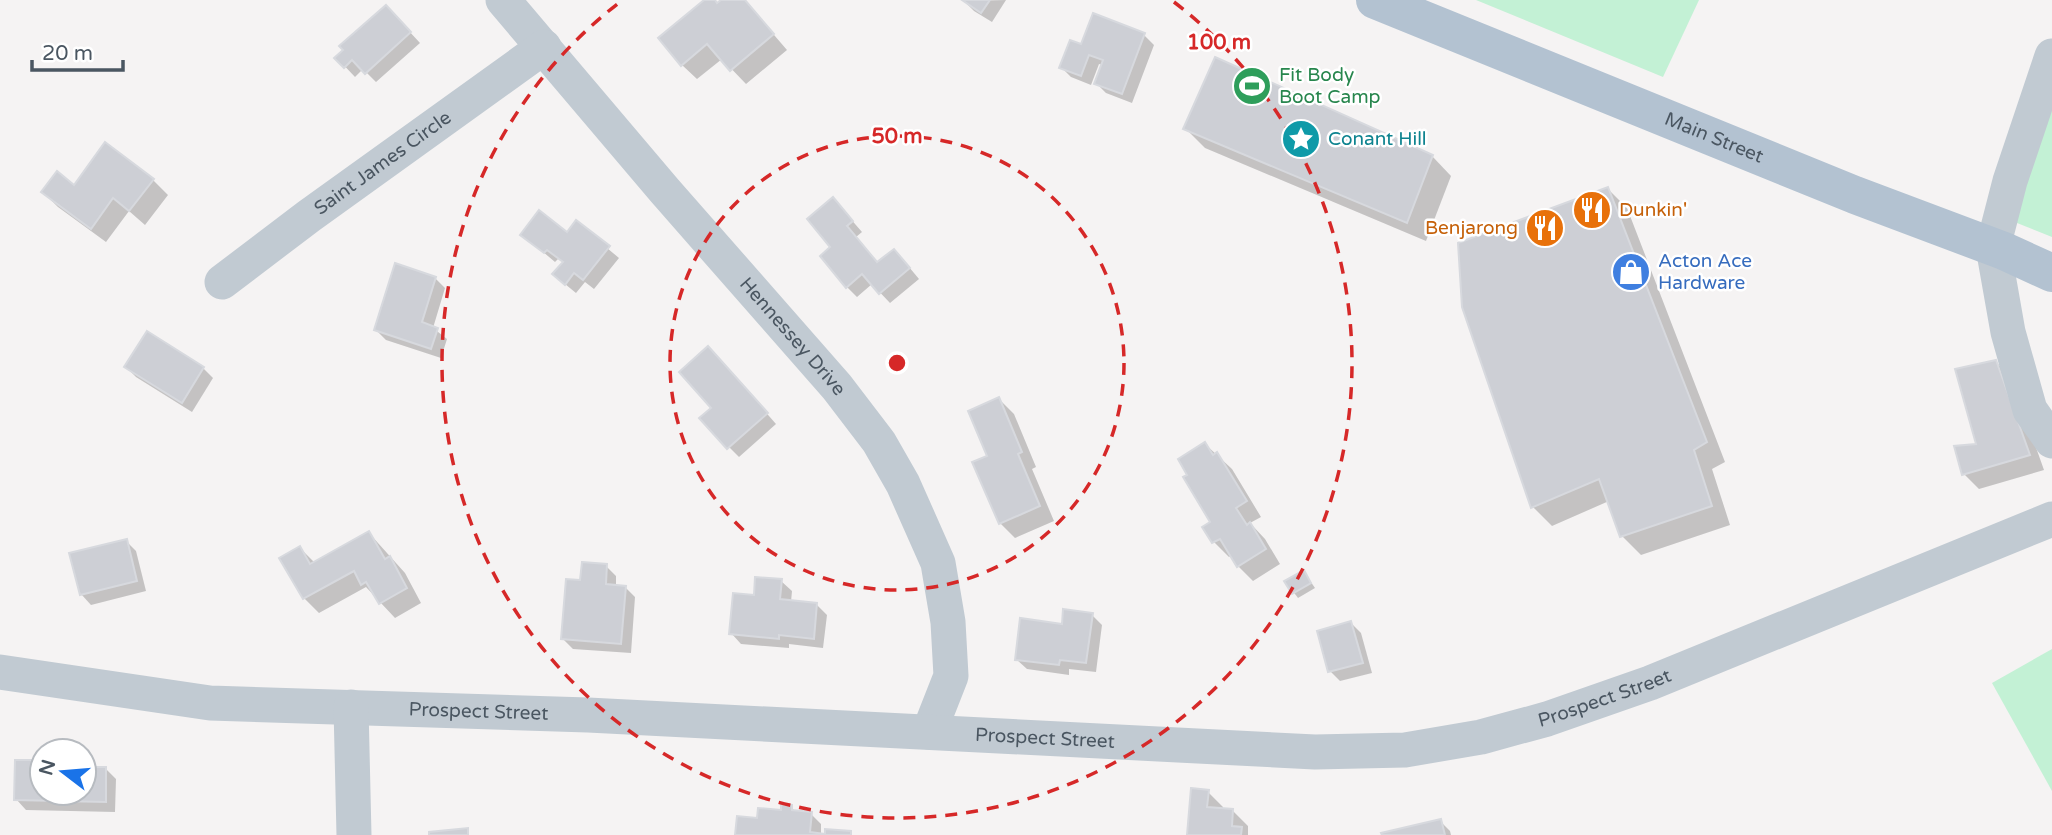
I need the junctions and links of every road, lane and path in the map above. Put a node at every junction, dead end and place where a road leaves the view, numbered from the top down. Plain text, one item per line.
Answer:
1 (503, 0) edge
2 (1375, 0) edge
3 (544, 47) junction
4 (2052, 57) edge
5 (1993, 247) junction
6 (2052, 273) edge
7 (222, 282) dead end
8 (2052, 440) edge
9 (2052, 519) edge
10 (0, 672) edge
11 (351, 707) junction
12 (929, 732) junction
13 (354, 835) edge

1 - 3 street, Hennessey Drive
2 - 5 main road, Main Street
3 - 7 street, Saint James Circle
3 - 12 street, Hennessey Drive
4 - 5 street
5 - 6 main road, Main Street
5 - 8 street
9 - 12 street, Prospect Street
10 - 11 street, Prospect Street
11 - 12 street, Prospect Street
11 - 13 street

